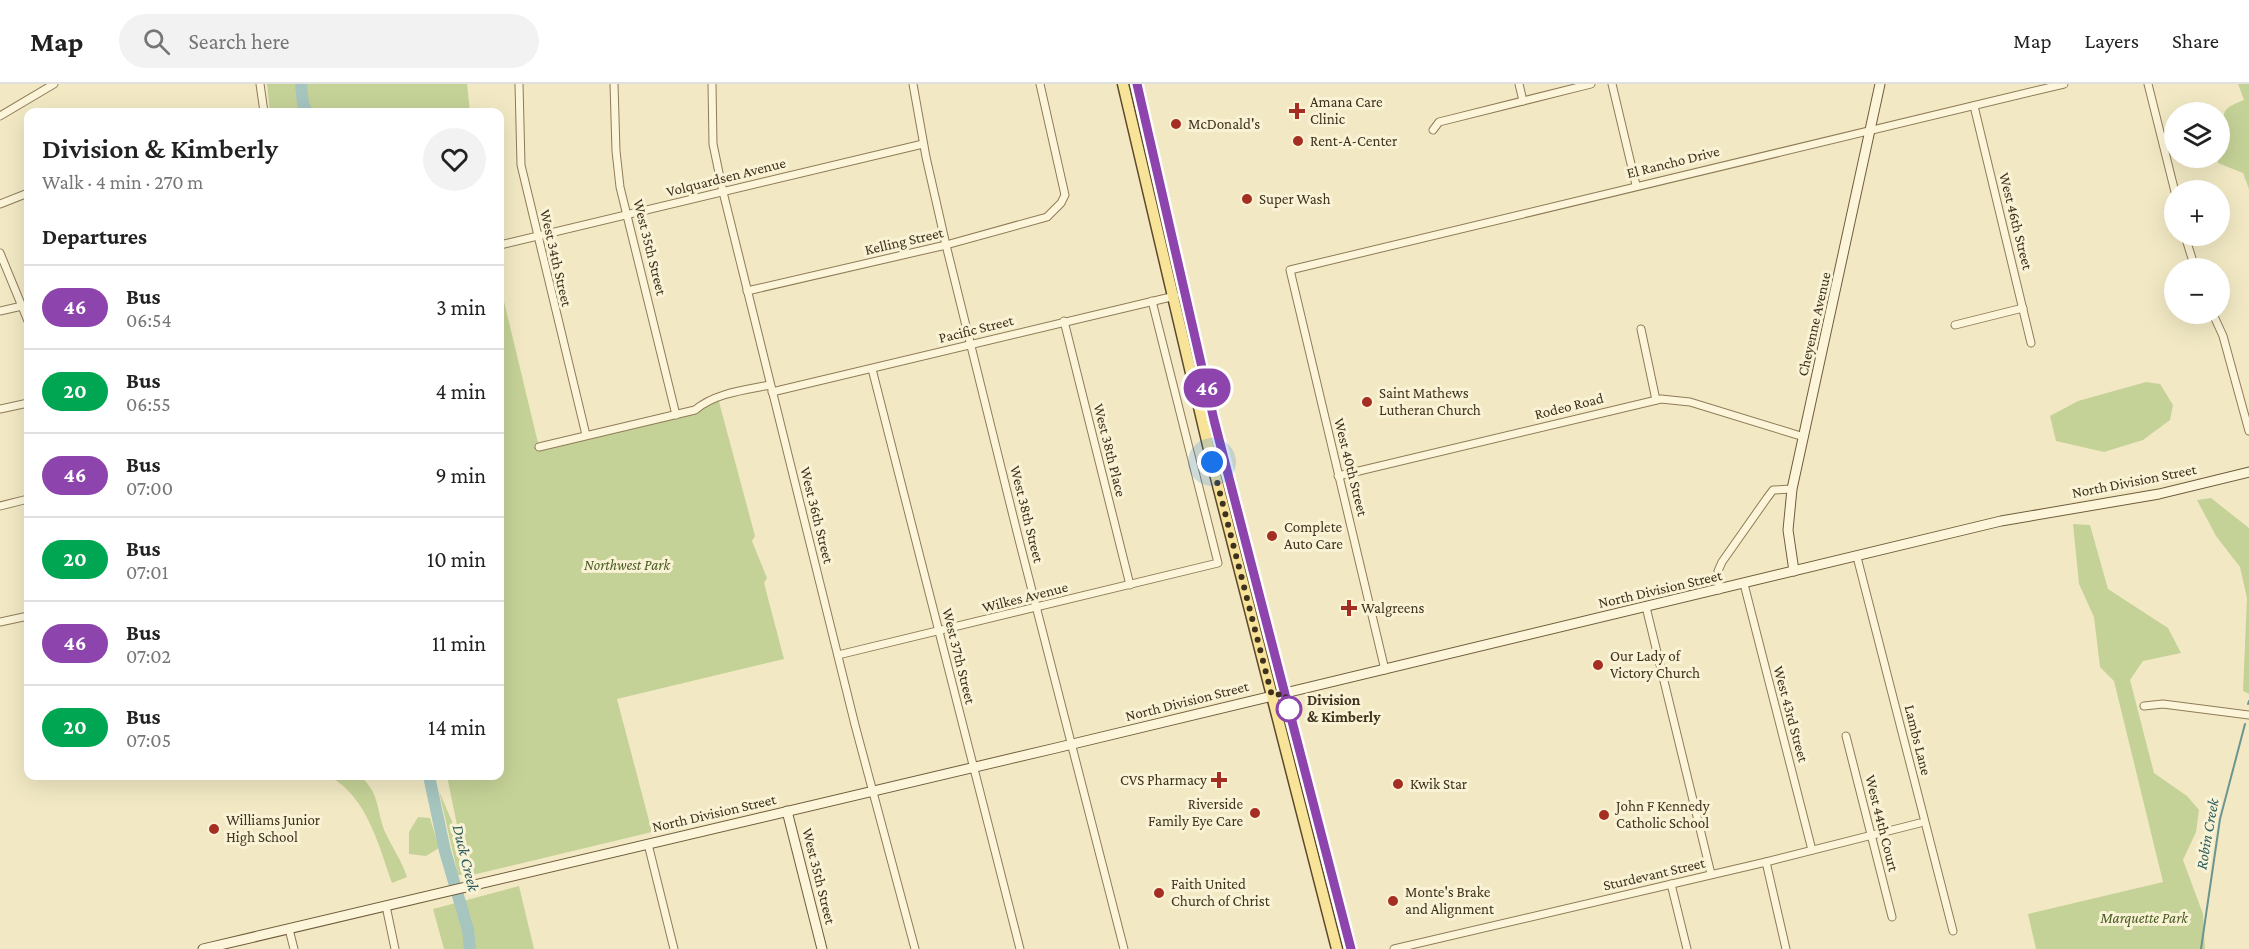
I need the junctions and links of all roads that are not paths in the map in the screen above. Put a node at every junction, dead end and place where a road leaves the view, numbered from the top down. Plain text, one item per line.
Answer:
1 (54, 84) edge
2 (260, 84) edge
3 (519, 84) edge
4 (614, 84) edge
5 (712, 84) edge
6 (913, 84) edge
7 (1040, 84) edge
8 (1123, 84) edge
9 (1137, 84) edge
10 (1519, 84) edge
11 (1591, 84) edge
12 (1612, 84) edge
13 (1880, 84) edge
14 (2064, 84) edge
15 (2148, 84) edge
16 (1523, 101) junction
17 (1974, 106) junction
18 (263, 108) edge
19 (0, 116) edge
20 (1433, 130) dead end
21 (1871, 130) junction
22 (923, 144) junction
23 (2172, 180) edge
24 (1636, 185) junction
25 (723, 192) junction
26 (24, 195) edge
27 (0, 204) edge
28 (627, 215) junction
29 (537, 236) junction
30 (504, 244) edge
31 (946, 245) junction
32 (0, 253) edge
33 (1290, 270) joint
34 (747, 291) junction
35 (1186, 293) junction
36 (1172, 296) junction
37 (1152, 301) junction
38 (22, 306) junction
39 (2023, 308) junction
40 (0, 311) edge
41 (24, 311) edge
42 (1064, 321) junction
43 (2218, 324) edge
44 (1955, 325) dead end
45 (1641, 328) dead end
46 (2031, 343) dead end
47 (971, 345) junction
48 (872, 369) junction
49 (771, 388) junction
50 (1656, 400) junction
51 (24, 404) edge
52 (0, 409) edge
53 (676, 415) junction
54 (2249, 431) edge
55 (586, 435) junction
56 (1804, 437) junction
57 (539, 447) dead end
58 (2249, 472) edge
59 (1338, 476) junction
60 (1792, 489) junction
61 (24, 501) edge
62 (0, 506) edge
63 (1857, 557) junction
64 (1794, 571) junction
65 (1744, 584) junction
66 (1130, 585) junction
67 (1719, 590) junction
68 (1646, 607) junction
69 (1037, 608) junction
70 (24, 617) edge
71 (0, 622) edge
72 (938, 631) junction
73 (838, 655) junction
74 (1385, 670) junction
75 (1285, 693) junction
76 (1272, 696) junction
77 (2144, 706) dead end
78 (2249, 715) edge
79 (1846, 736) dead end
80 (1073, 744) junction
81 (974, 768) junction
82 (873, 790) junction
83 (787, 811) junction
84 (1920, 823) dead end
85 (1872, 835) junction
86 (648, 844) junction
87 (1812, 850) junction
88 (1766, 862) junction
89 (1711, 874) junction
90 (1671, 884) junction
91 (386, 906) junction
92 (1892, 918) dead end
93 (290, 929) junction
94 (1953, 931) dead end
95 (204, 949) edge
96 (294, 949) edge
97 (395, 949) edge
98 (674, 949) edge
99 (822, 949) edge
100 (915, 949) edge
101 (1020, 949) edge
102 (1124, 949) edge
103 (1337, 949) edge
104 (1351, 949) edge
105 (1394, 949) edge
106 (1687, 949) edge
107 (1786, 949) edge

1 - 19 street
2 - 18 street
3 - 29 street, West 34th Street
4 - 28 street, West 35th Street
5 - 25 street, West 36th Street
6 - 22 street, West 38th Street
7 - 31 street, Kelling Street
8 - 36 main road
9 - 35 main road
10 - 16 street
11 - 16 street
12 - 24 street
13 - 21 main road, Cheyenne Avenue
14 - 17 street, El Rancho Drive
15 - 23 street
16 - 20 street
17 - 21 street, El Rancho Drive
17 - 39 street, West 46th Street
21 - 24 street, El Rancho Drive
21 - 56 main road, Cheyenne Avenue
22 - 25 street, Volquardsen Avenue
22 - 31 street, West 38th Street
24 - 33 street, El Rancho Drive
25 - 28 street, Volquardsen Avenue
25 - 34 street, West 36th Street
26 - 27 street
28 - 29 street, Volquardsen Avenue
28 - 53 street, West 35th Street
29 - 30 street, Volquardsen Avenue
29 - 55 street, West 34th Street
31 - 34 street, Kelling Street
31 - 47 street, West 38th Street
32 - 38 street
33 - 59 street, West 40th Street
34 - 49 street, West 36th Street
35 - 36 street, Pacific Street
35 - 75 main road
36 - 37 street, Pacific Street
36 - 76 main road
37 - 42 street, Pacific Street
37 - 66 street, Wilkes Avenue
38 - 40 street
38 - 41 street
39 - 44 street
39 - 46 street, West 46th Street
42 - 47 street, Pacific Street
42 - 66 street, West 38th Place
43 - 54 street
45 - 50 street
47 - 48 street, Pacific Street
47 - 69 street, West 38th Street
48 - 49 street, Pacific Street
48 - 72 street, West 37th Street
49 - 53 street, Pacific Street
49 - 73 street, West 36th Street
50 - 56 street, Rodeo Road
50 - 59 street, Rodeo Road
51 - 52 street
53 - 55 street, Pacific Street
55 - 57 street, Pacific Street
56 - 60 main road, Cheyenne Avenue
58 - 63 main road, North Division Street
59 - 74 street, West 40th Street
60 - 64 main road, Cheyenne Avenue
60 - 67 street
61 - 62 street
63 - 64 main road, North Division Street
63 - 94 street, Lambs Lane
64 - 65 main road, North Division Street
65 - 67 main road, North Division Street
65 - 87 street, West 43rd Street
66 - 69 street, Wilkes Avenue
67 - 68 main road, North Division Street
68 - 74 main road, North Division Street
68 - 89 street
69 - 72 street, Wilkes Avenue
69 - 80 street, West 38th Street
70 - 71 street
72 - 73 street, Wilkes Avenue
72 - 81 street, West 37th Street
73 - 82 street, West 36th Street
74 - 75 main road, North Division Street
75 - 76 main road, North Division Street
75 - 104 main road
76 - 80 main road, North Division Street
76 - 103 main road
77 - 78 street
79 - 85 street, West 44th Court
80 - 81 main road, North Division Street
80 - 102 street, West 38th Street
81 - 82 main road, North Division Street
81 - 101 street, West 37th Street
82 - 83 main road, North Division Street
82 - 100 street, West 36th Street
83 - 86 main road, North Division Street
83 - 99 main road, West 35th Street
84 - 85 street, Sturdevant Street
85 - 87 street, Sturdevant Street
85 - 92 street, West 44th Court
86 - 91 main road, North Division Street
86 - 98 street
87 - 88 street, Sturdevant Street
88 - 89 street, Sturdevant Street
88 - 107 street
89 - 90 street, Sturdevant Street
90 - 105 street, Sturdevant Street
90 - 106 street
91 - 93 main road, North Division Street
91 - 97 street
93 - 95 main road, North Division Street
93 - 96 street

